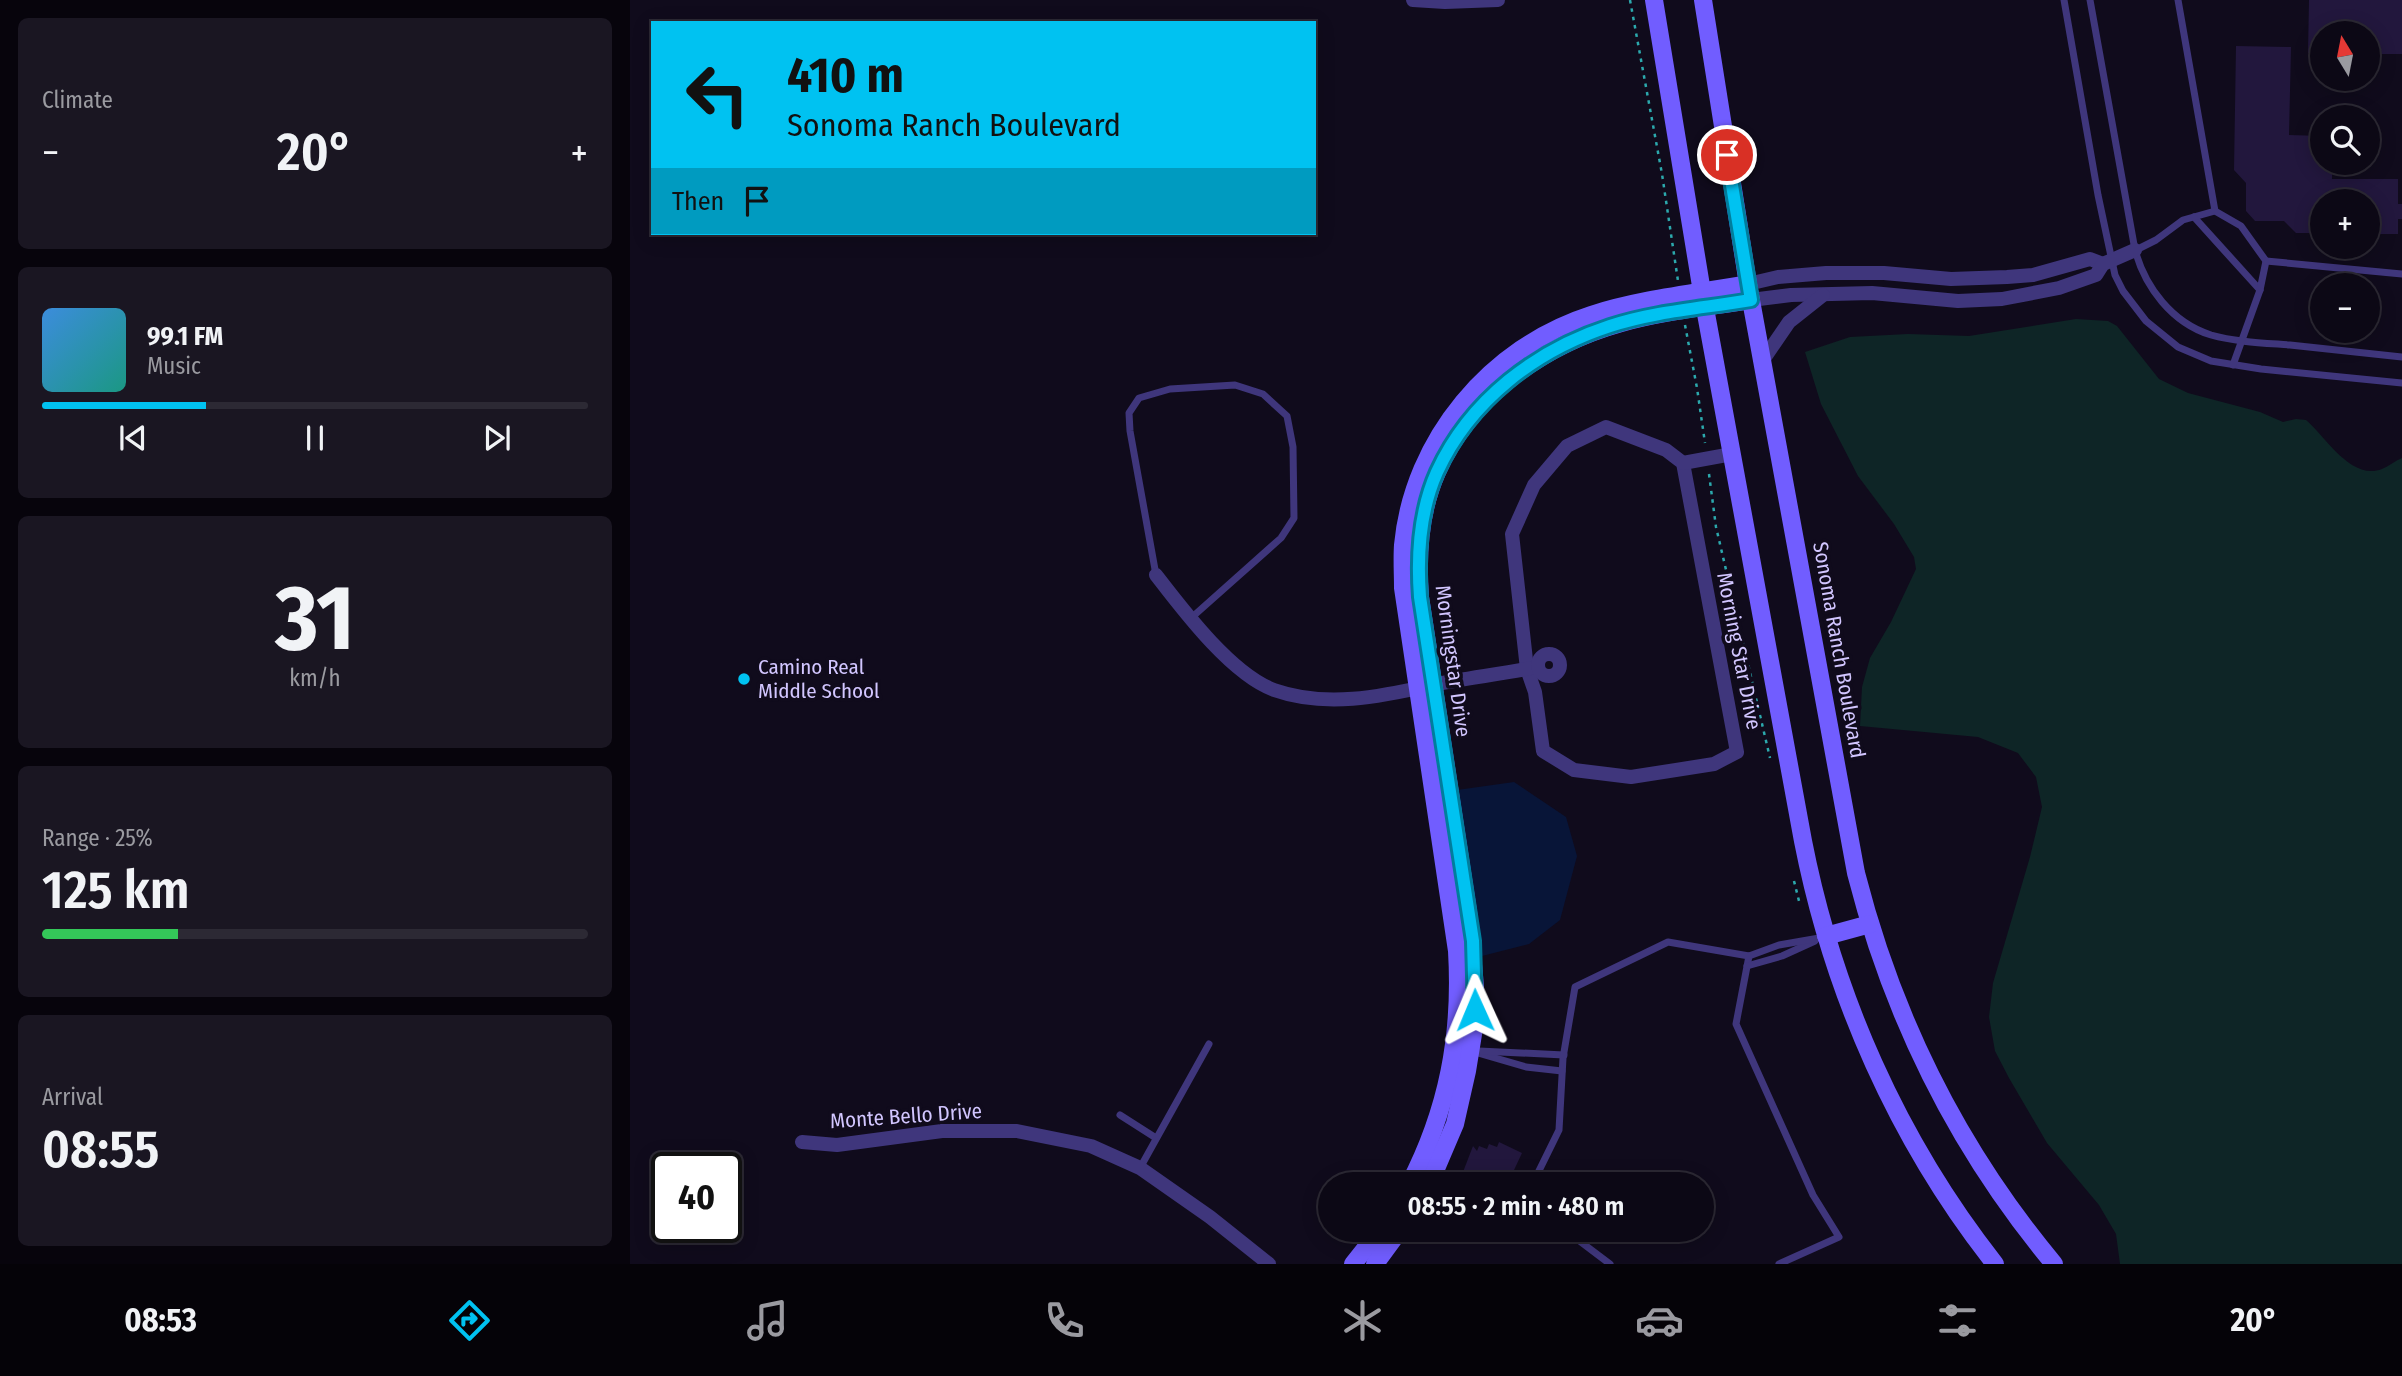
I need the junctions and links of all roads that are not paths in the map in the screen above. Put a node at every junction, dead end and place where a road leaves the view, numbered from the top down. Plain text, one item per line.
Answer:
1 (1413, 0) edge
2 (1498, 0) edge
3 (1654, 0) edge
4 (1703, 0) edge
5 (2064, 0) edge
6 (2090, 0) edge
7 (2178, 0) edge
8 (2215, 211) junction
9 (2194, 217) junction
10 (2135, 250) junction
11 (2266, 261) junction
12 (2107, 262) junction
13 (1884, 273) junction
14 (2402, 274) edge
15 (2260, 290) junction
16 (1750, 292) junction
17 (1882, 294) junction
18 (1823, 295) junction
19 (1704, 300) junction
20 (2241, 340) junction
21 (2402, 357) edge
22 (1763, 360) junction
23 (2233, 365) junction
24 (2402, 383) edge
25 (1732, 454) junction
26 (1683, 463) junction
27 (1156, 575) joint
28 (1190, 619) junction
29 (1532, 668) junction
30 (1425, 687) junction
31 (1870, 924) junction
32 (1826, 936) junction
33 (1749, 956) junction
34 (1747, 967) junction
35 (1209, 1044) dead end
36 (1463, 1050) junction
37 (1564, 1055) junction
38 (1562, 1071) junction
39 (1120, 1115) dead end
40 (1156, 1138) junction
41 (802, 1142) dead end
42 (1140, 1168) junction
43 (1415, 1172) edge
44 (1435, 1172) edge
45 (1538, 1172) edge
46 (1370, 1242) edge
47 (1391, 1242) edge
48 (1581, 1242) edge
49 (1269, 1264) edge
50 (1353, 1264) edge
51 (1375, 1264) edge
52 (1610, 1264) edge
53 (1779, 1264) edge
54 (1995, 1264) edge
55 (2054, 1264) edge

1 - 2 street
3 - 19 main road
4 - 16 main road, Sonoma Ranch Boulevard
5 - 12 lane
6 - 10 lane
7 - 8 lane
8 - 9 lane
8 - 11 lane
9 - 10 lane
9 - 15 lane
10 - 12 street
10 - 20 lane
11 - 14 lane
11 - 15 lane
12 - 13 street
12 - 17 street
12 - 23 lane
13 - 16 street
13 - 17 lane
15 - 20 lane
16 - 18 street
16 - 19 main road, Morningstar Drive
16 - 22 main road, Sonoma Ranch Boulevard
17 - 18 street
18 - 22 street
19 - 25 main road
19 - 30 main road, Morningstar Drive
20 - 21 lane
20 - 23 lane
22 - 31 main road, Sonoma Ranch Boulevard
23 - 24 lane
25 - 26 street
25 - 32 main road
26 - 29 street
26 - 29 street, Morning Star Drive
27 - 28 street
27 - 28 lane
28 - 30 street
29 - 30 street
30 - 36 main road, Morningstar Drive
31 - 32 main road
31 - 55 main road, Sonoma Ranch Boulevard
32 - 33 lane
32 - 34 lane
32 - 54 main road
33 - 34 lane
33 - 37 lane
34 - 53 lane
35 - 40 lane
36 - 37 lane
36 - 38 lane
36 - 43 main road, Morningstar Drive
36 - 44 main road, Morningstar Drive
37 - 38 lane
38 - 45 lane
39 - 40 lane
40 - 42 lane
41 - 42 street, Monte Bello Drive
42 - 49 street, Monte Bello Drive
46 - 50 main road
47 - 51 main road
48 - 52 lane

